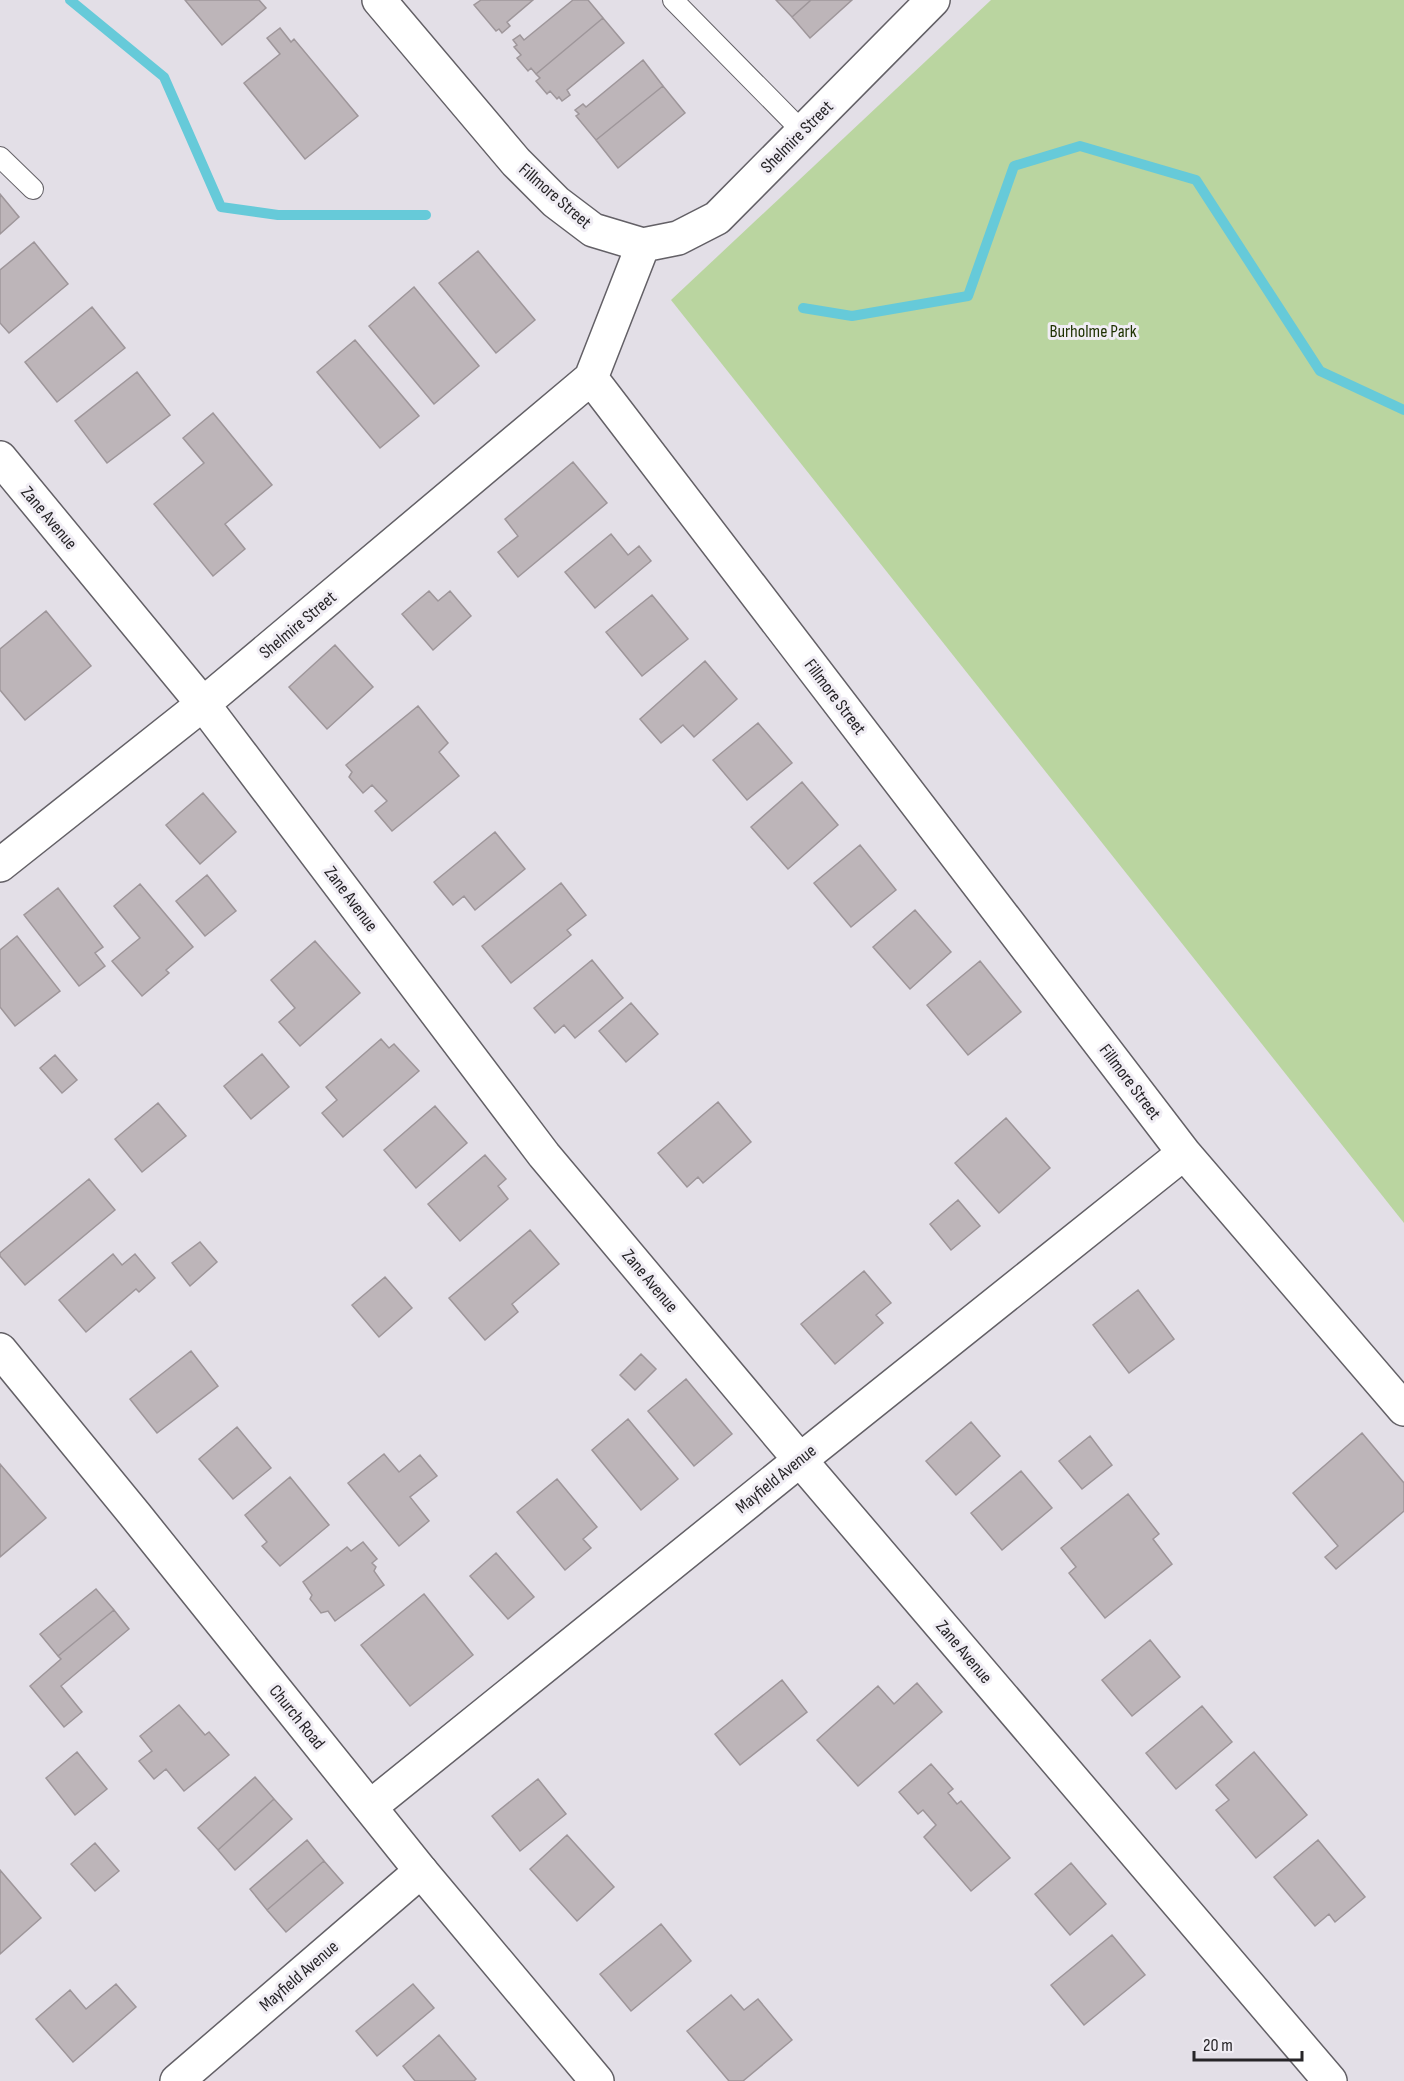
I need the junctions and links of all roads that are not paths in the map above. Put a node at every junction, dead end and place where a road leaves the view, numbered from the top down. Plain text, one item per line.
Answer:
1 (380, 0) edge
2 (673, 0) edge
3 (933, 0) edge
4 (803, 132) junction
5 (0, 157) edge
6 (33, 189) dead end
7 (643, 245) junction
8 (591, 378) junction
9 (0, 458) edge
10 (203, 704) junction
11 (0, 865) edge
12 (1184, 1153) junction
13 (0, 1350) edge
14 (1404, 1408) edge
15 (800, 1460) junction
16 (370, 1807) junction
17 (421, 1871) junction
18 (177, 2081) edge
19 (597, 2081) edge
20 (1330, 2081) edge

1 - 7 street, Fillmore Street
2 - 4 lane
3 - 4 street, Shelmire Street
4 - 7 street, Shelmire Street
5 - 6 lane
7 - 8 street
8 - 10 street, Shelmire Street
8 - 12 street, Fillmore Street
9 - 10 street, Zane Avenue
10 - 11 street, Shelmire Street
10 - 15 street, Zane Avenue
12 - 14 street, Fillmore Street
12 - 15 street, Mayfield Avenue
13 - 16 street, Church Road
15 - 16 street, Mayfield Avenue
15 - 20 street, Zane Avenue
16 - 17 street, Church Road
17 - 18 street, Mayfield Avenue
17 - 19 street, Church Road

